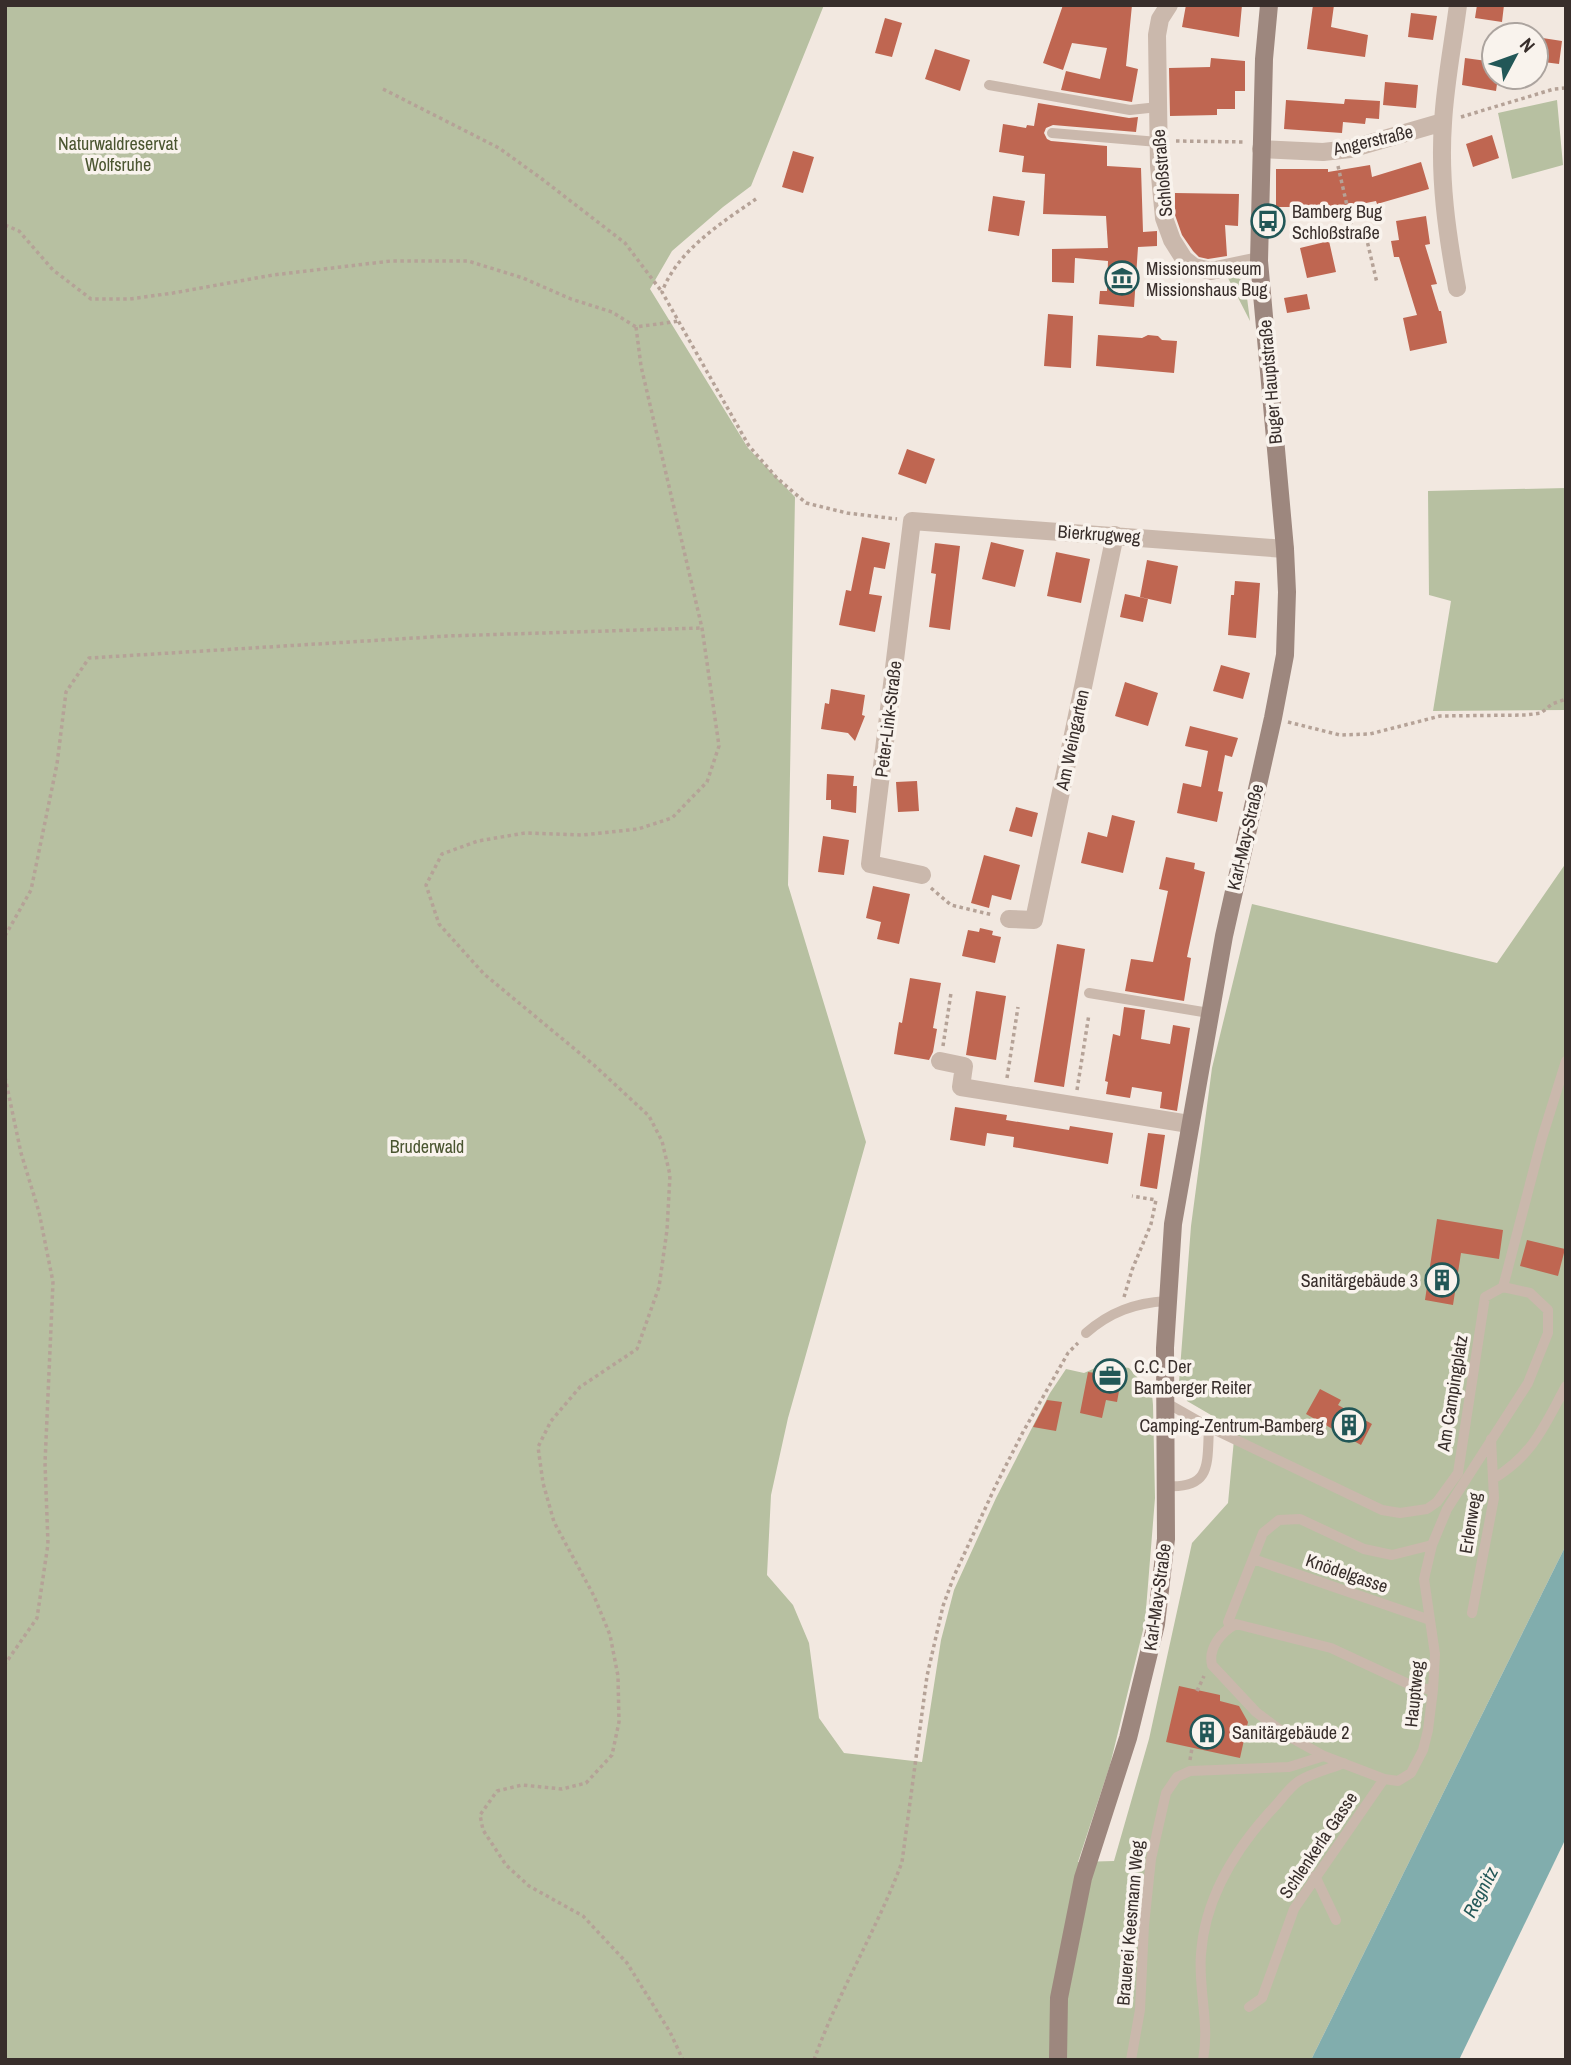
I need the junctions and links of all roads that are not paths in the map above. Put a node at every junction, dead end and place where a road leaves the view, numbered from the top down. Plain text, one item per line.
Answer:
1 (1169, 5) edge
2 (1269, 5) edge
3 (1458, 5) edge
4 (989, 85) dead end
5 (1158, 107) junction
6 (1443, 122) junction
7 (1052, 133) dead end
8 (1158, 141) junction
9 (1261, 146) junction
10 (1259, 261) junction
11 (1457, 288) dead end
12 (912, 521) joint
13 (1115, 536) junction
14 (1285, 549) junction
15 (922, 875) road end
16 (1009, 919) road end
17 (1089, 993) dead end
18 (1209, 1013) junction
19 (1566, 1061) edge
20 (940, 1062) road end
21 (1189, 1124) junction
22 (1503, 1287) junction
23 (1166, 1301) junction
24 (1086, 1333) road end
25 (1566, 1385) edge
26 (1165, 1402) junction
27 (1209, 1427) junction
28 (1491, 1438) junction
29 (1493, 1479) junction
30 (1166, 1486) junction
31 (1432, 1545) junction
32 (1253, 1559) junction
33 (1472, 1613) dead end
34 (1430, 1620) junction
35 (1230, 1627) junction
36 (1433, 1690) junction
37 (1324, 1756) junction
38 (1344, 1763) junction
39 (1384, 1779) junction
40 (1315, 1876) junction
41 (1336, 1920) dead end
42 (1249, 2007) dead end
43 (1058, 2060) edge
44 (1131, 2060) edge
45 (1203, 2060) edge

1 - 5 street, Schloßstraße
2 - 9 street, Buger Hauptstraße
3 - 6 street
4 - 5 lane
5 - 8 street, Schloßstraße
6 - 9 street, Angerstraße
6 - 11 street
7 - 8 lane
8 - 10 street, Schloßstraße
9 - 10 street, Buger Hauptstraße
10 - 14 street, Buger Hauptstraße
12 - 13 street, Bierkrugweg
12 - 15 street, Peter-Link-Straße
13 - 14 street, Bierkrugweg
13 - 16 street, Am Weingarten
14 - 18 street, Karl-May-Straße
17 - 18 lane
18 - 21 street, Karl-May-Straße
19 - 22 lane
20 - 21 street
21 - 23 street, Karl-May-Straße
22 - 27 lane, Am Campingplatz
22 - 28 lane, Hauptweg
23 - 24 lane
23 - 26 street, Karl-May-Straße
25 - 29 lane
26 - 27 lane, Am Campingplatz
26 - 30 street, Karl-May-Straße
27 - 30 lane
28 - 29 lane, Erlenweg
28 - 31 lane, Hauptweg
29 - 33 lane, Erlenweg
30 - 43 street, Karl-May-Straße
31 - 32 lane
31 - 34 lane, Hauptweg
32 - 34 lane, Knödelgasse
32 - 35 lane
34 - 36 lane, Hauptweg
35 - 36 lane
35 - 37 lane
36 - 39 lane, Hauptweg
37 - 38 lane
37 - 44 lane, Brauerei Keesmann Weg
38 - 39 lane
38 - 45 lane
39 - 40 lane, Schlenkerla Gasse
40 - 41 lane
40 - 42 lane, Schlenkerla Gasse

